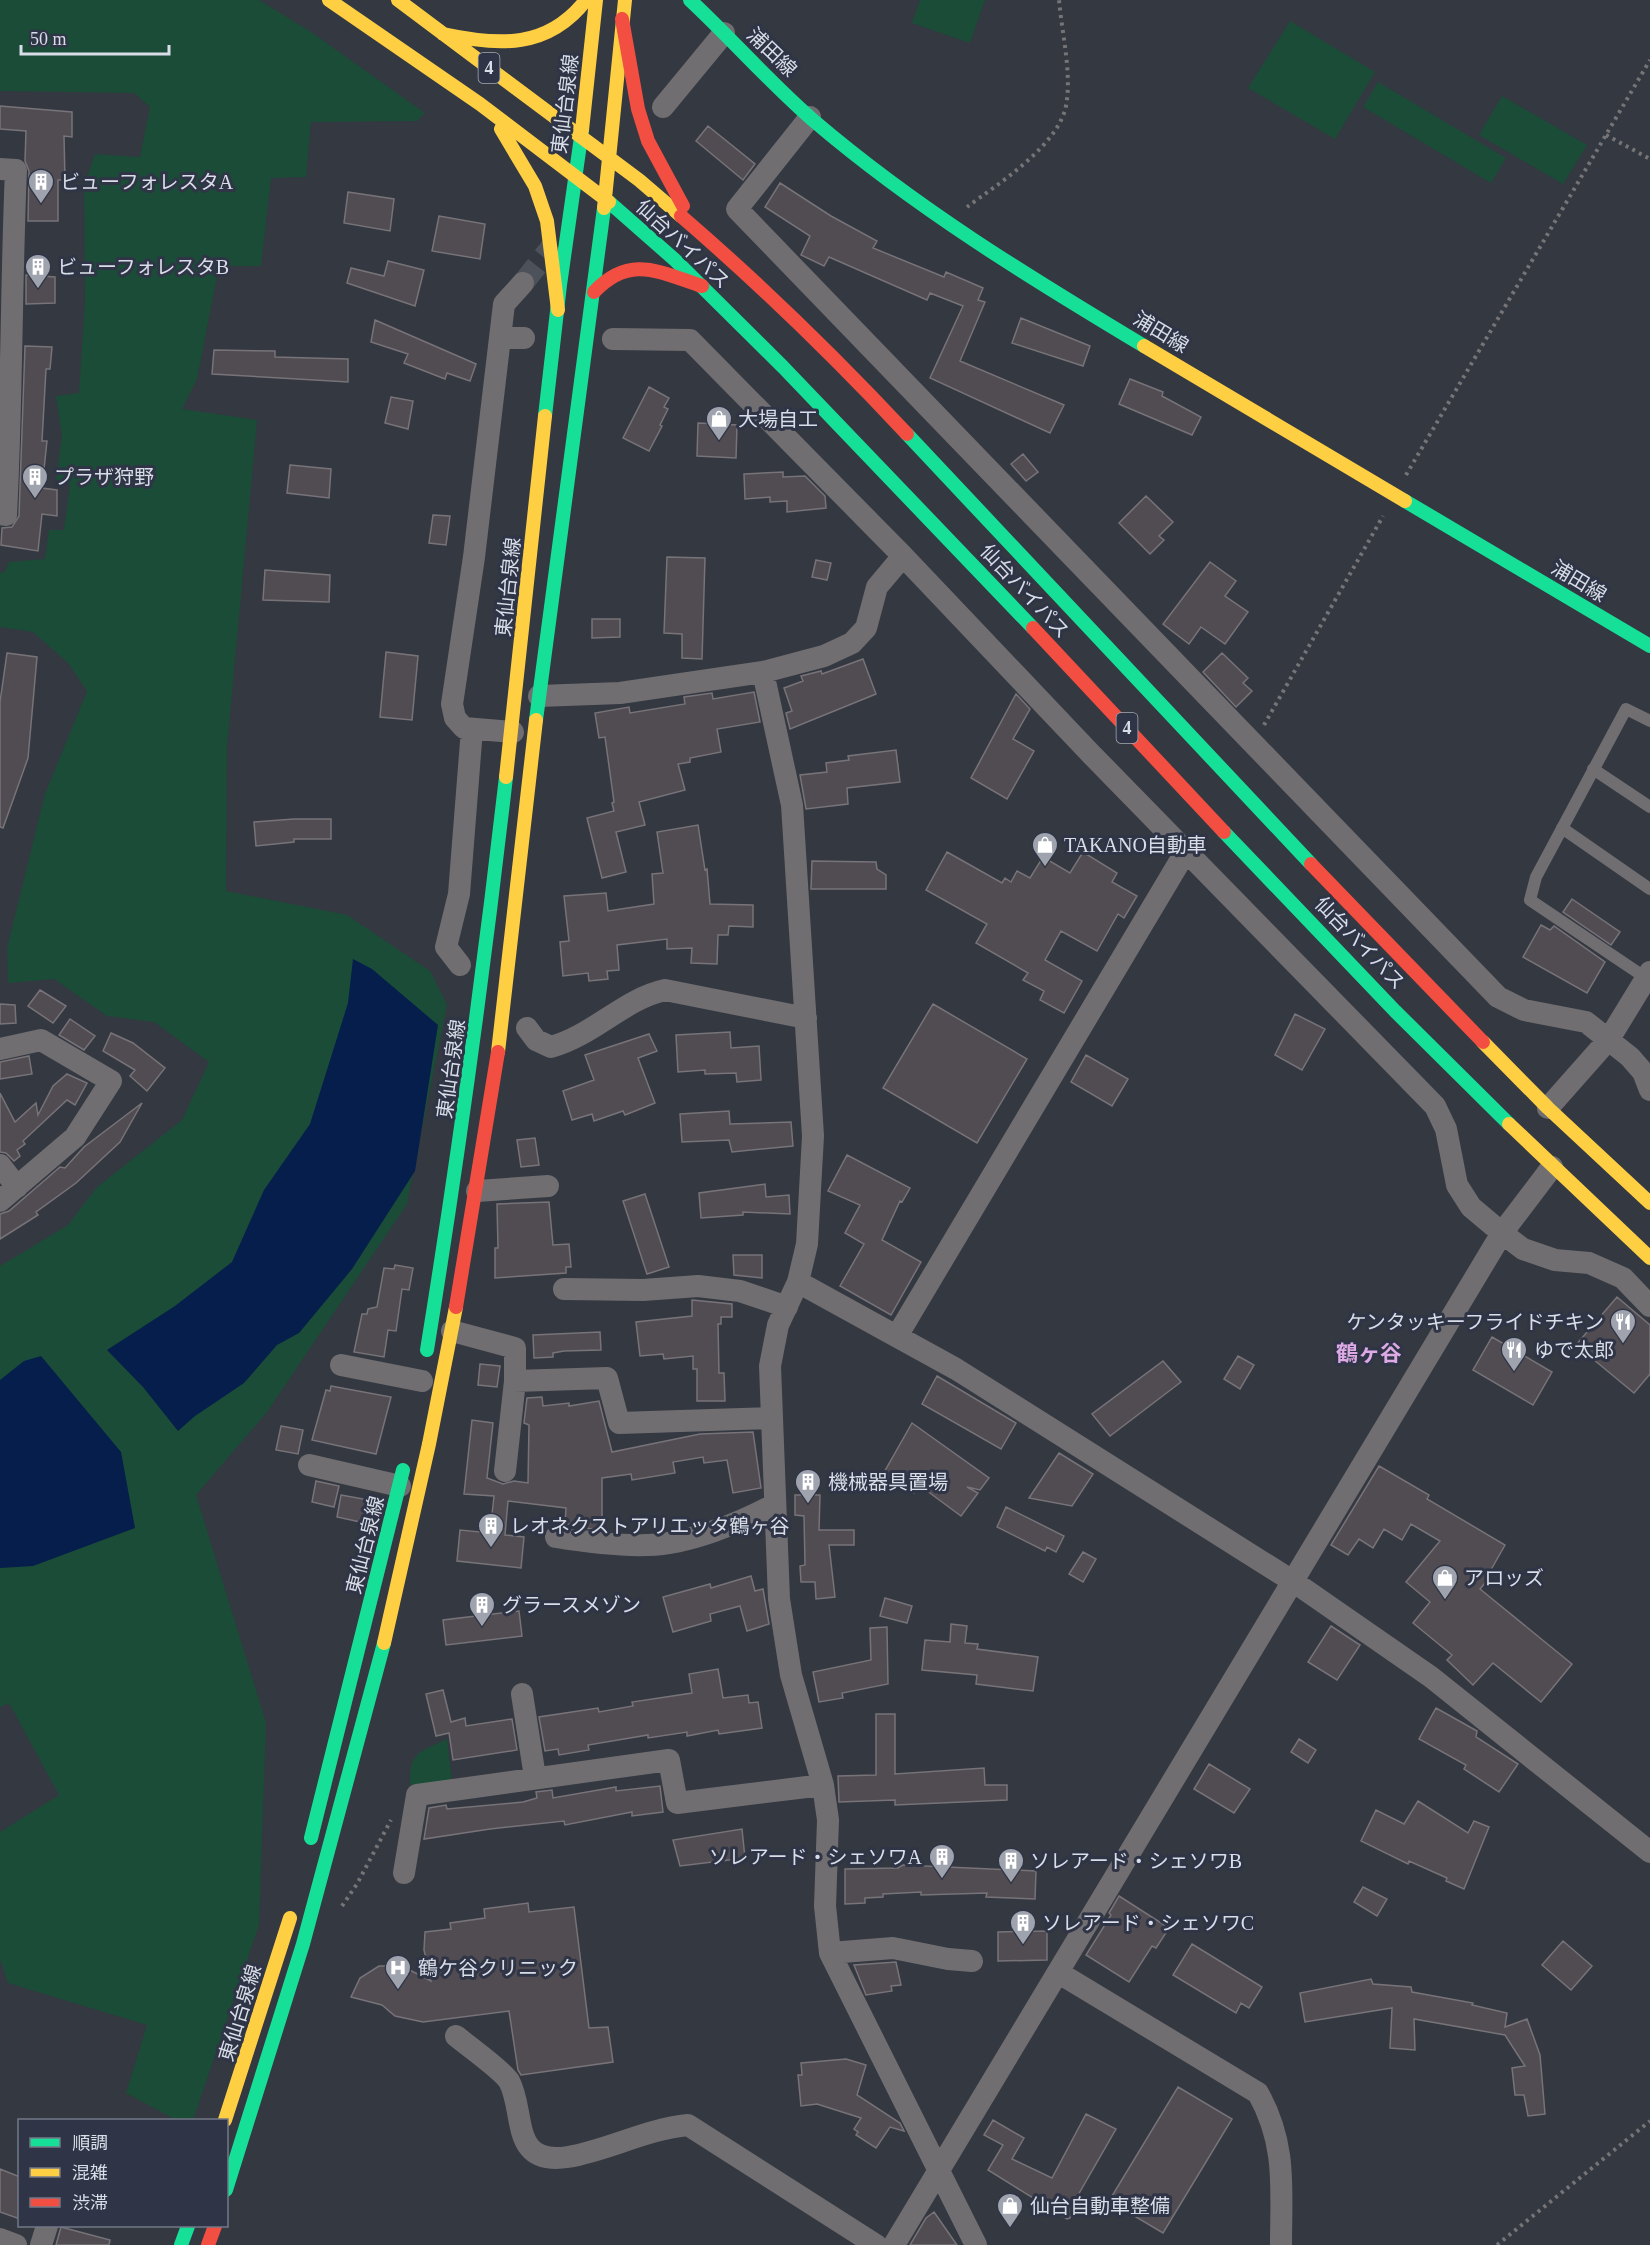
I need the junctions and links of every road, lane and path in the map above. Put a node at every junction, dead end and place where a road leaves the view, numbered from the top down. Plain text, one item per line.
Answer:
1 (329, 0) edge
2 (398, 0) edge
3 (586, 0) edge
4 (596, 0) edge
5 (625, 0) edge
6 (690, 0) edge
7 (1059, 0) edge
8 (622, 19) junction
9 (724, 33) junction
10 (444, 34) junction
11 (1650, 60) edge
12 (663, 107) dead end
13 (489, 112) junction
14 (810, 117) junction
15 (1606, 135) junction
16 (581, 136) junction
17 (609, 157) junction
18 (1650, 159) edge
19 (0, 168) edge
20 (576, 177) junction
21 (604, 199) junction
22 (945, 224) junction
23 (696, 227) junction
24 (523, 283) tunnel mouth
25 (6, 286) edge
26 (702, 286) junction
27 (594, 292) junction
28 (558, 310) junction
29 (500, 338) junction
30 (524, 338) dead end
31 (613, 339) dead end
32 (6, 400) edge
33 (1395, 494) junction
34 (0, 514) edge
35 (903, 556) junction
36 (1650, 646) edge
37 (763, 672) junction
38 (539, 696) junction
39 (1650, 721) edge
40 (472, 729) junction
41 (513, 732) junction
42 (1245, 737) junction
43 (1593, 770) junction
44 (1650, 807) edge
45 (1562, 828) junction
46 (1186, 851) junction
47 (1650, 889) edge
48 (460, 965) dead end
49 (1648, 975) edge
50 (806, 1018) junction
51 (527, 1028) dead end
52 (1609, 1039) junction
53 (0, 1049) edge
54 (1650, 1090) edge
55 (1548, 1108) junction
56 (0, 1165) edge
57 (1552, 1167) junction
58 (548, 1186) dead end
59 (477, 1191) junction
60 (9, 1194) edge
61 (1650, 1203) edge
62 (1502, 1233) junction
63 (1650, 1258) edge
64 (798, 1282) junction
65 (564, 1289) dead end
66 (1650, 1306) edge
67 (787, 1307) junction
68 (452, 1331) junction
69 (897, 1336) junction
70 (340, 1365) dead end
71 (515, 1381) junction
72 (420, 1387) joint
73 (772, 1418) junction
74 (407, 1451) dead end
75 (309, 1465) dead end
76 (505, 1471) dead end
77 (400, 1485) junction
78 (775, 1504) junction
79 (556, 1538) dead end
80 (1294, 1582) junction
81 (522, 1694) dead end
82 (535, 1777) junction
83 (823, 1785) junction
84 (381, 1835) dead end
85 (308, 1849) dead end
86 (1650, 1852) edge
87 (404, 1874) dead end
88 (294, 1906) dead end
89 (342, 1906) dead end
90 (830, 1953) junction
91 (972, 1961) dead end
92 (1059, 1973) junction
93 (456, 2036) dead end
94 (226, 2119) edge
95 (1650, 2121) edge
96 (938, 2174) junction
97 (228, 2184) edge
98 (47, 2227) edge
99 (188, 2227) edge
100 (215, 2227) edge
101 (0, 2239) edge
102 (16, 2245) edge
103 (41, 2245) edge
104 (181, 2245) edge
105 (208, 2245) edge
106 (876, 2245) edge
107 (894, 2245) edge
108 (976, 2245) edge
109 (1281, 2245) edge
110 (1497, 2245) edge

1 - 13 main road, 仙台バイパス / 4
2 - 10 main road, 仙台バイパス / 4
3 - 10 main road
4 - 16 main road, 東仙台泉線
5 - 8 main road
6 - 9 main road, 浦田線
7 - 22 path
8 - 17 main road
8 - 23 main road
9 - 12 street
9 - 14 main road, 浦田線
10 - 16 main road, 仙台バイパス / 4
11 - 15 path
13 - 20 main road, 仙台バイパス / 4
13 - 28 main road
14 - 22 main road, 浦田線
14 - 42 street
15 - 18 path
15 - 33 path
16 - 17 main road, 仙台バイパス / 4
16 - 20 main road, 東仙台泉線
17 - 21 main road
17 - 23 main road, 仙台バイパス / 4
19 - 25 street
20 - 21 main road, 仙台バイパス / 4
20 - 28 main road, 東仙台泉線
21 - 26 main road, 仙台バイパス / 4
21 - 27 main road
22 - 33 main road, 浦田線
23 - 55 main road, 仙台バイパス / 4
24 - 29 street
25 - 32 street
26 - 27 main road
26 - 57 main road, 仙台バイパス / 4
27 - 38 main road
28 - 41 main road, 東仙台泉線
29 - 30 street
29 - 40 street
31 - 35 street
32 - 34 street
33 - 36 main road, 浦田線
33 - 42 path
35 - 37 street
35 - 46 street
37 - 38 street
37 - 50 street
38 - 59 main road
39 - 43 lane
40 - 41 street
40 - 48 street
41 - 72 main road, 東仙台泉線
42 - 52 street
43 - 44 lane
43 - 45 lane
45 - 47 lane
45 - 49 lane
46 - 62 street
46 - 69 street
49 - 52 street
50 - 51 street
50 - 64 street
52 - 54 street
52 - 55 street
53 - 60 street
55 - 61 main road, 仙台バイパス / 4
56 - 60 street
57 - 62 street
57 - 63 main road, 仙台バイパス / 4
58 - 59 street
59 - 68 main road
62 - 66 street
62 - 80 street
64 - 67 street
64 - 69 street
65 - 67 street
67 - 73 street
68 - 71 street
68 - 97 main road
69 - 80 street
70 - 72 street
71 - 73 street
71 - 76 street
73 - 78 street
74 - 77 main road, 東仙台泉線
75 - 77 street
77 - 85 main road, 東仙台泉線
78 - 79 street
78 - 83 street
80 - 86 street
80 - 92 street
81 - 82 street
82 - 83 street
82 - 87 street
83 - 90 street
84 - 89 path
88 - 94 main road, 東仙台泉線
90 - 91 street
90 - 96 street
92 - 96 street
92 - 109 street
93 - 106 street
95 - 110 path
96 - 107 street
96 - 108 street
98 - 103 street
99 - 104 main road
100 - 105 main road
101 - 102 street

